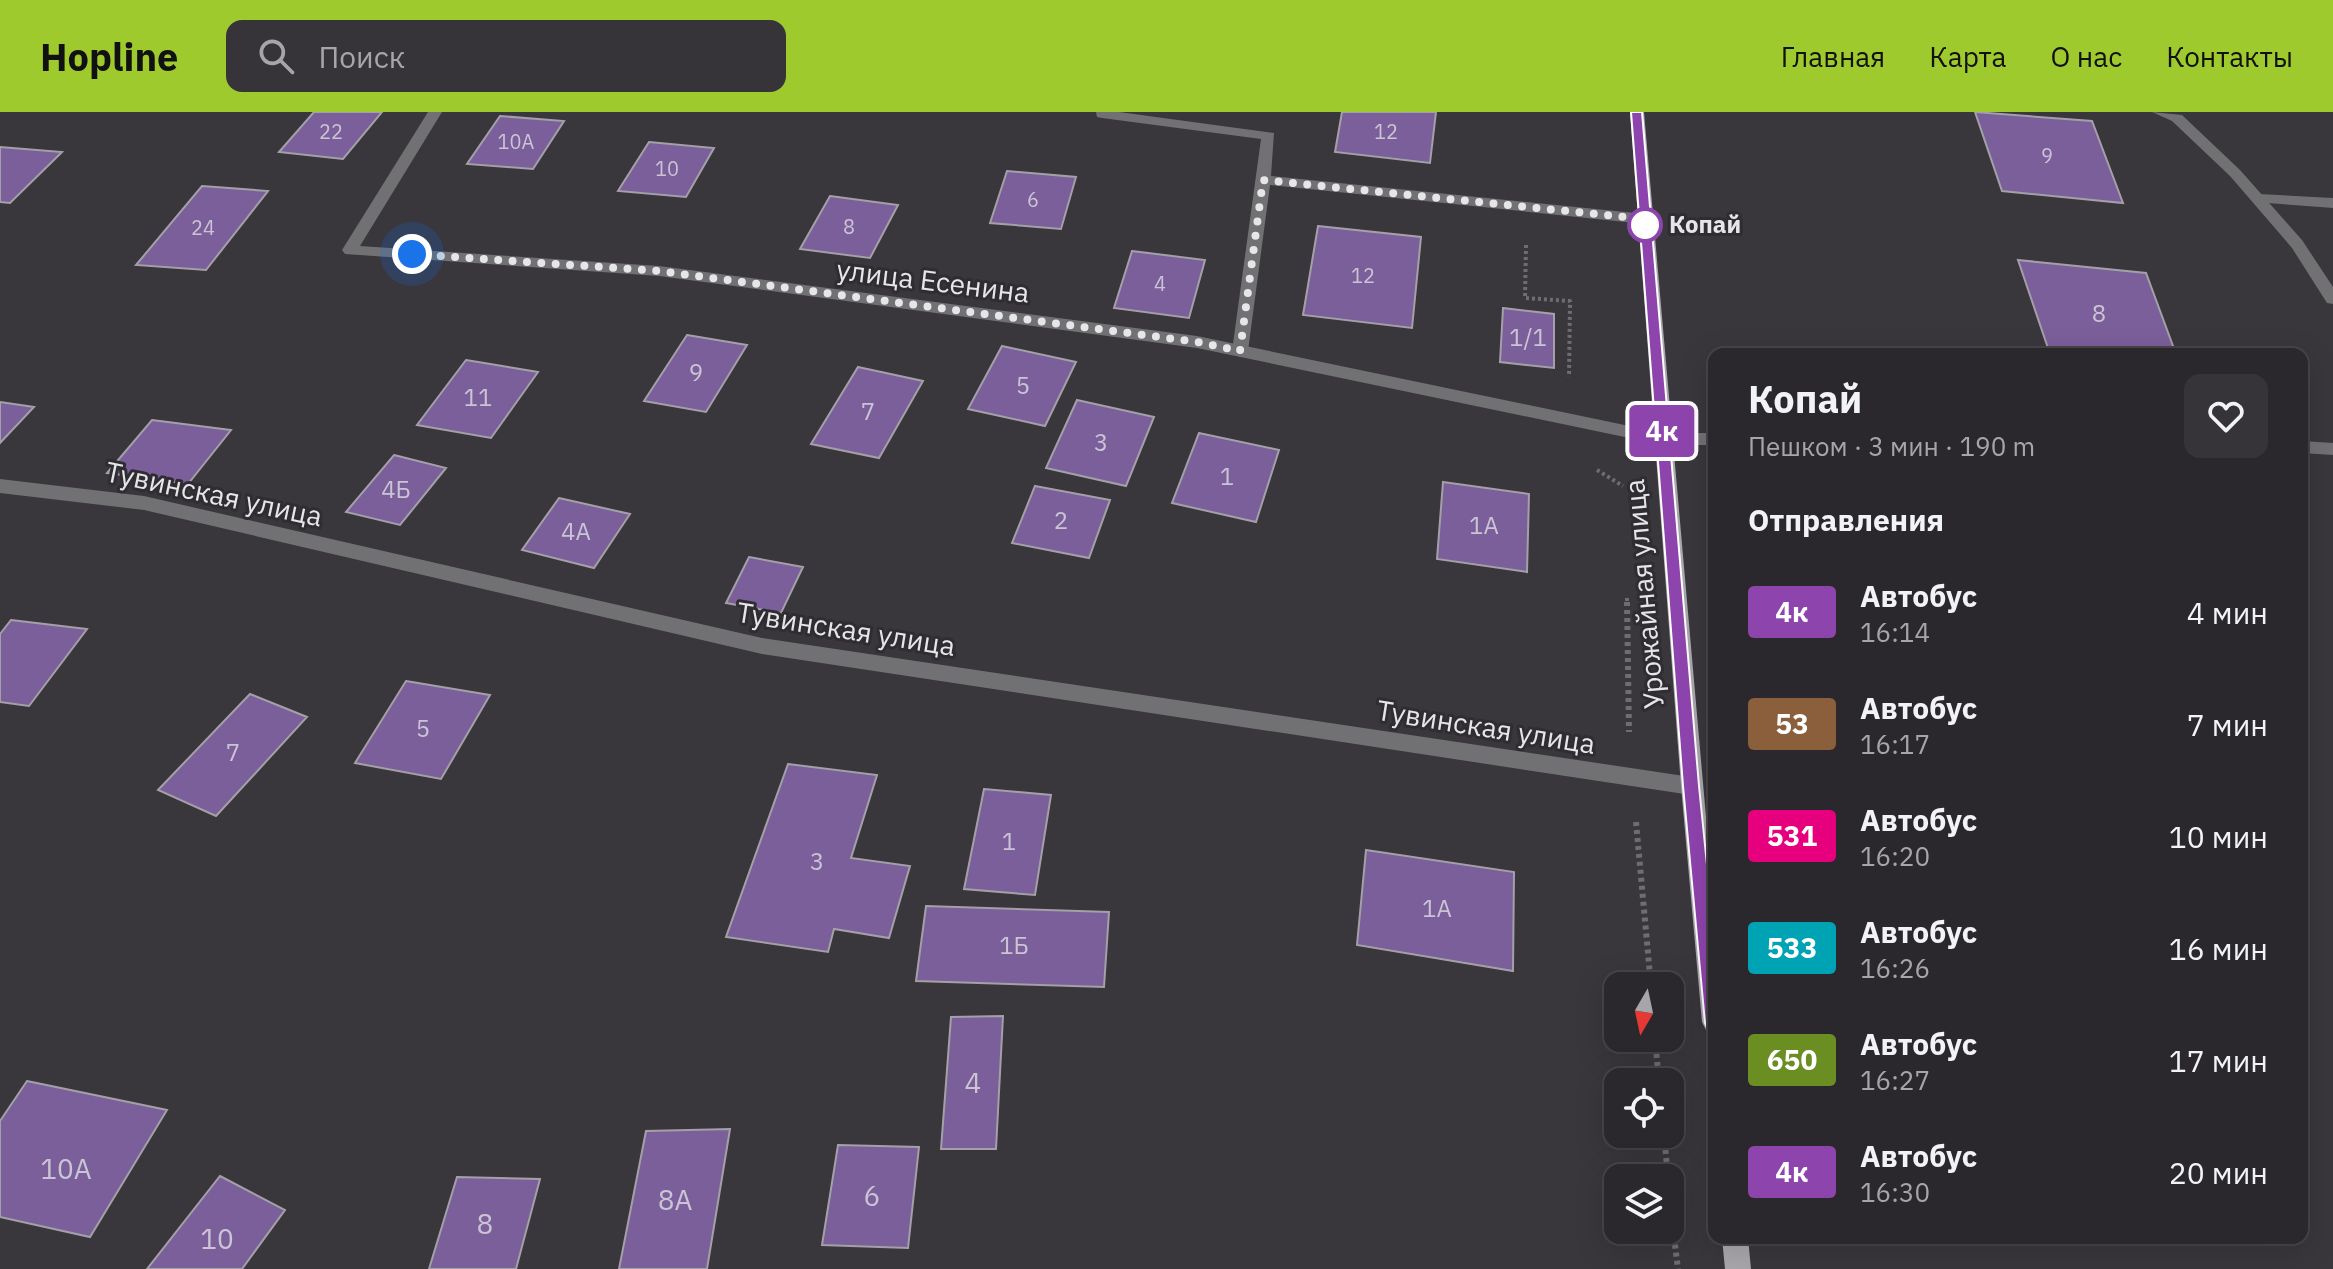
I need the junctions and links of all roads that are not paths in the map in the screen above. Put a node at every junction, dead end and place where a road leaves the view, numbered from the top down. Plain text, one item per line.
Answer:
1 (435, 112) edge
2 (1637, 112) edge
3 (2159, 112) edge
4 (1102, 114) dead end
5 (1263, 180) junction
6 (2259, 199) junction
7 (2333, 203) edge
8 (1645, 219) junction
9 (2333, 299) edge
10 (1240, 351) junction
11 (1663, 439) junction
12 (1708, 439) edge
13 (2308, 447) edge
14 (2333, 449) edge
15 (0, 486) edge
16 (1691, 786) junction
17 (1708, 960) edge
18 (1736, 1244) edge
19 (1738, 1269) edge

1 - 10 street, улица Есенина
2 - 8 main road, Урожайная улица
3 - 6 street
4 - 5 street
5 - 8 street
5 - 10 street
6 - 7 street
6 - 9 street
8 - 11 main road, Урожайная улица
10 - 11 street, улица Есенина
11 - 12 street, улица Есенина
11 - 16 main road, Урожайная улица
13 - 14 street
15 - 16 street, Тувинская улица
16 - 17 main road, Урожайная улица
18 - 19 main road

